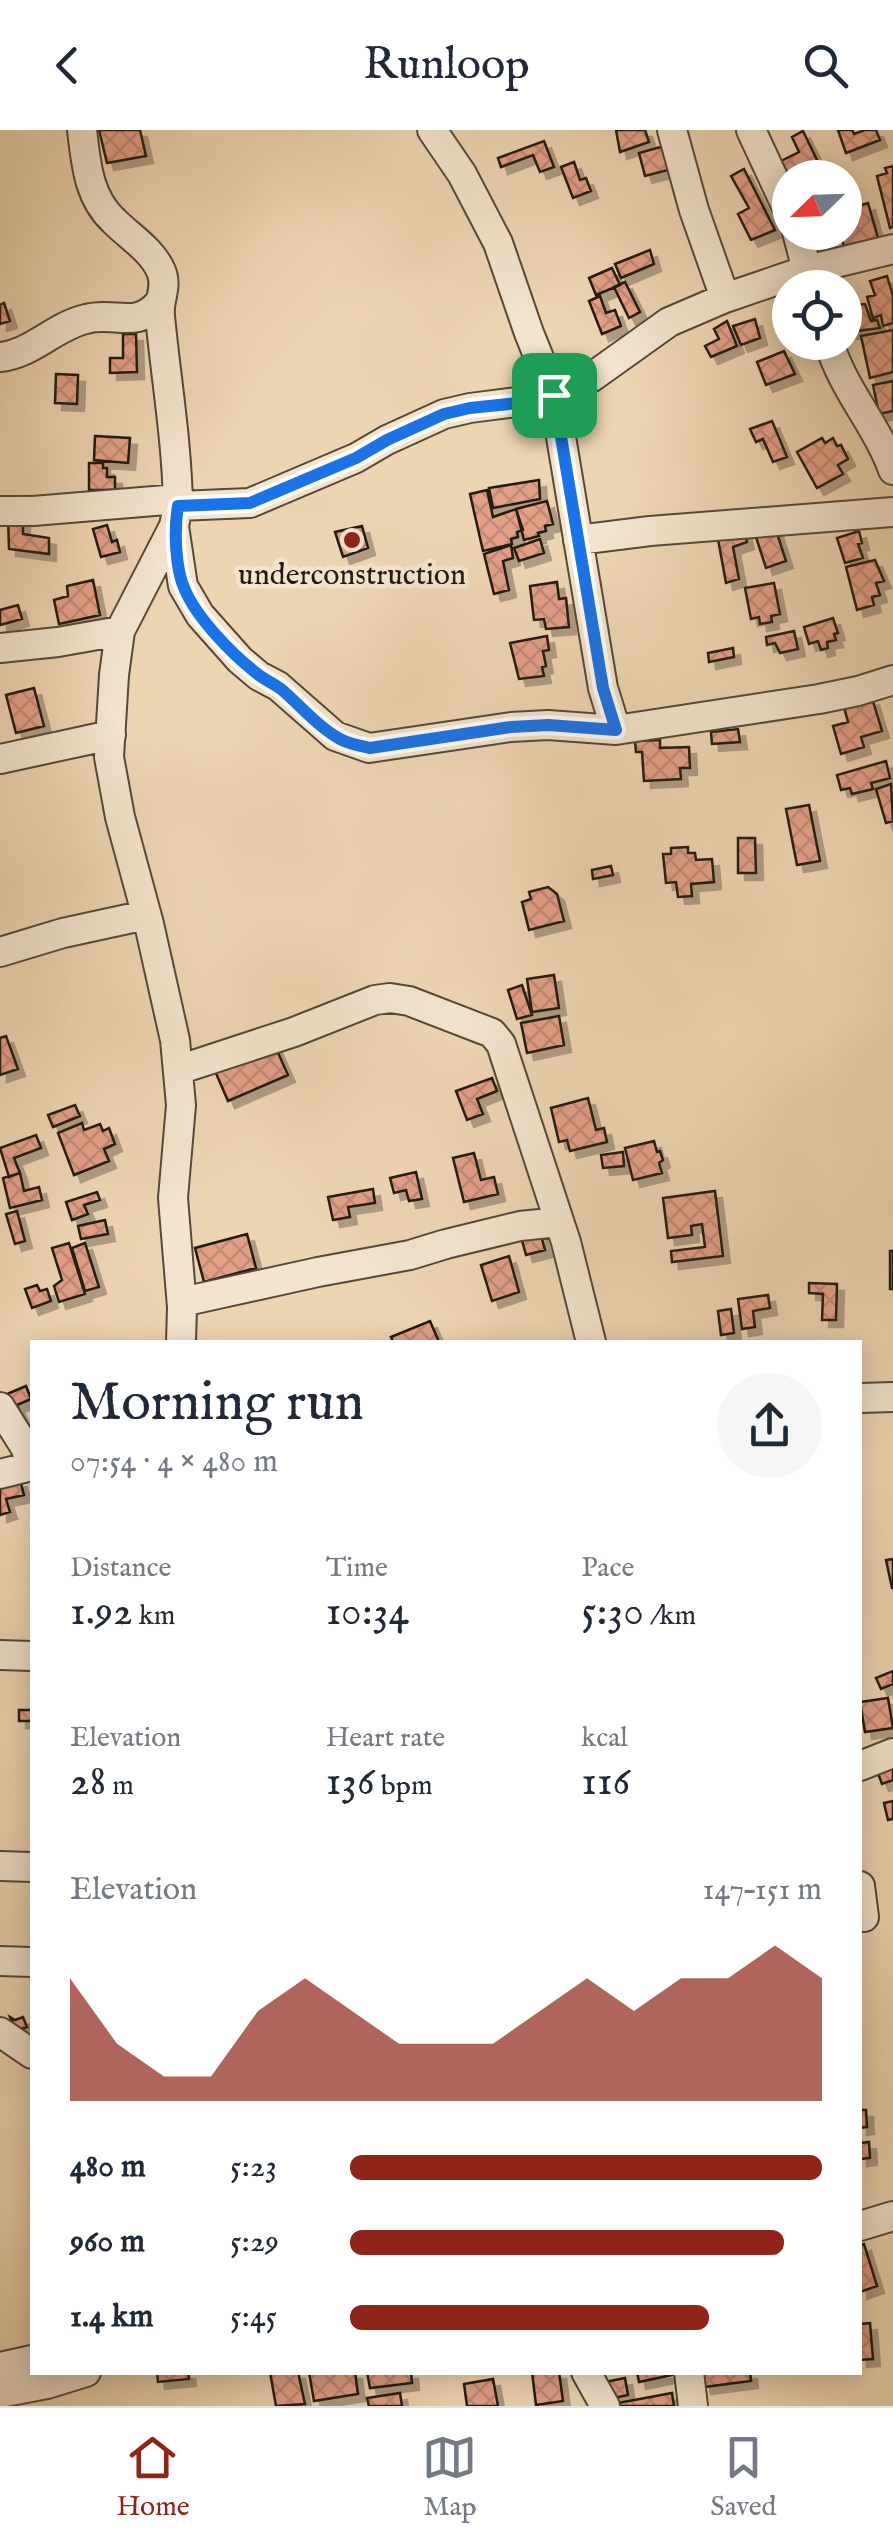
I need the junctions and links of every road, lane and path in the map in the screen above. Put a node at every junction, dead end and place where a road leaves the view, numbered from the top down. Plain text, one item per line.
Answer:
1 (82, 130) edge
2 (432, 130) edge
3 (672, 130) edge
4 (752, 130) edge
5 (772, 174) edge
6 (893, 250) edge
7 (829, 270) edge
8 (772, 286) edge
9 (725, 298) junction
10 (159, 304) junction
11 (0, 357) edge
12 (836, 360) edge
13 (554, 395) junction
14 (893, 470) edge
15 (177, 510) junction
16 (0, 511) edge
17 (893, 512) edge
18 (578, 540) junction
19 (120, 630) junction
20 (0, 648) edge
21 (893, 680) edge
22 (616, 730) junction
23 (111, 735) junction
24 (0, 760) edge
25 (146, 915) junction
26 (0, 952) edge
27 (178, 1070) junction
28 (559, 1222) junction
29 (182, 1302) junction
30 (181, 1340) edge
31 (591, 1340) edge
32 (893, 1397) edge
33 (862, 1398) edge
34 (0, 1407) edge
35 (30, 1461) edge
36 (30, 1466) edge
37 (0, 1474) edge
38 (0, 1655) edge
39 (30, 1656) edge
40 (893, 1753) edge
41 (862, 1765) edge
42 (0, 1866) edge
43 (30, 1867) edge
44 (862, 1902) edge
45 (864, 1918) dead end
46 (0, 1961) edge
47 (30, 1962) edge
48 (0, 2032) edge
49 (30, 2053) edge
50 (893, 2216) edge
51 (862, 2225) edge
52 (30, 2360) edge
53 (0, 2368) edge
54 (76, 2375) edge
55 (588, 2375) edge
56 (689, 2375) edge
57 (57, 2381) junction
58 (0, 2394) edge
59 (41, 2406) edge
60 (603, 2406) edge
61 (693, 2406) edge

1 - 10 street
2 - 13 street
3 - 9 street
4 - 5 street
6 - 7 street
8 - 9 street
9 - 13 street
10 - 11 street
10 - 15 street
12 - 14 street
13 - 15 street
13 - 18 street
15 - 16 street
15 - 19 street
15 - 22 street
17 - 18 street
18 - 22 street
19 - 20 street
19 - 23 street
21 - 22 street
23 - 24 street
23 - 25 street
25 - 26 street
25 - 27 street
27 - 28 street
27 - 29 street
28 - 29 street
28 - 31 street
29 - 30 street
32 - 33 street
34 - 35 street
36 - 37 street
38 - 39 street
40 - 41 street
42 - 43 street
44 - 45 street
46 - 47 street
48 - 49 street
50 - 51 street
52 - 53 street
54 - 57 street
55 - 60 street
56 - 61 street
57 - 58 street
57 - 59 street

